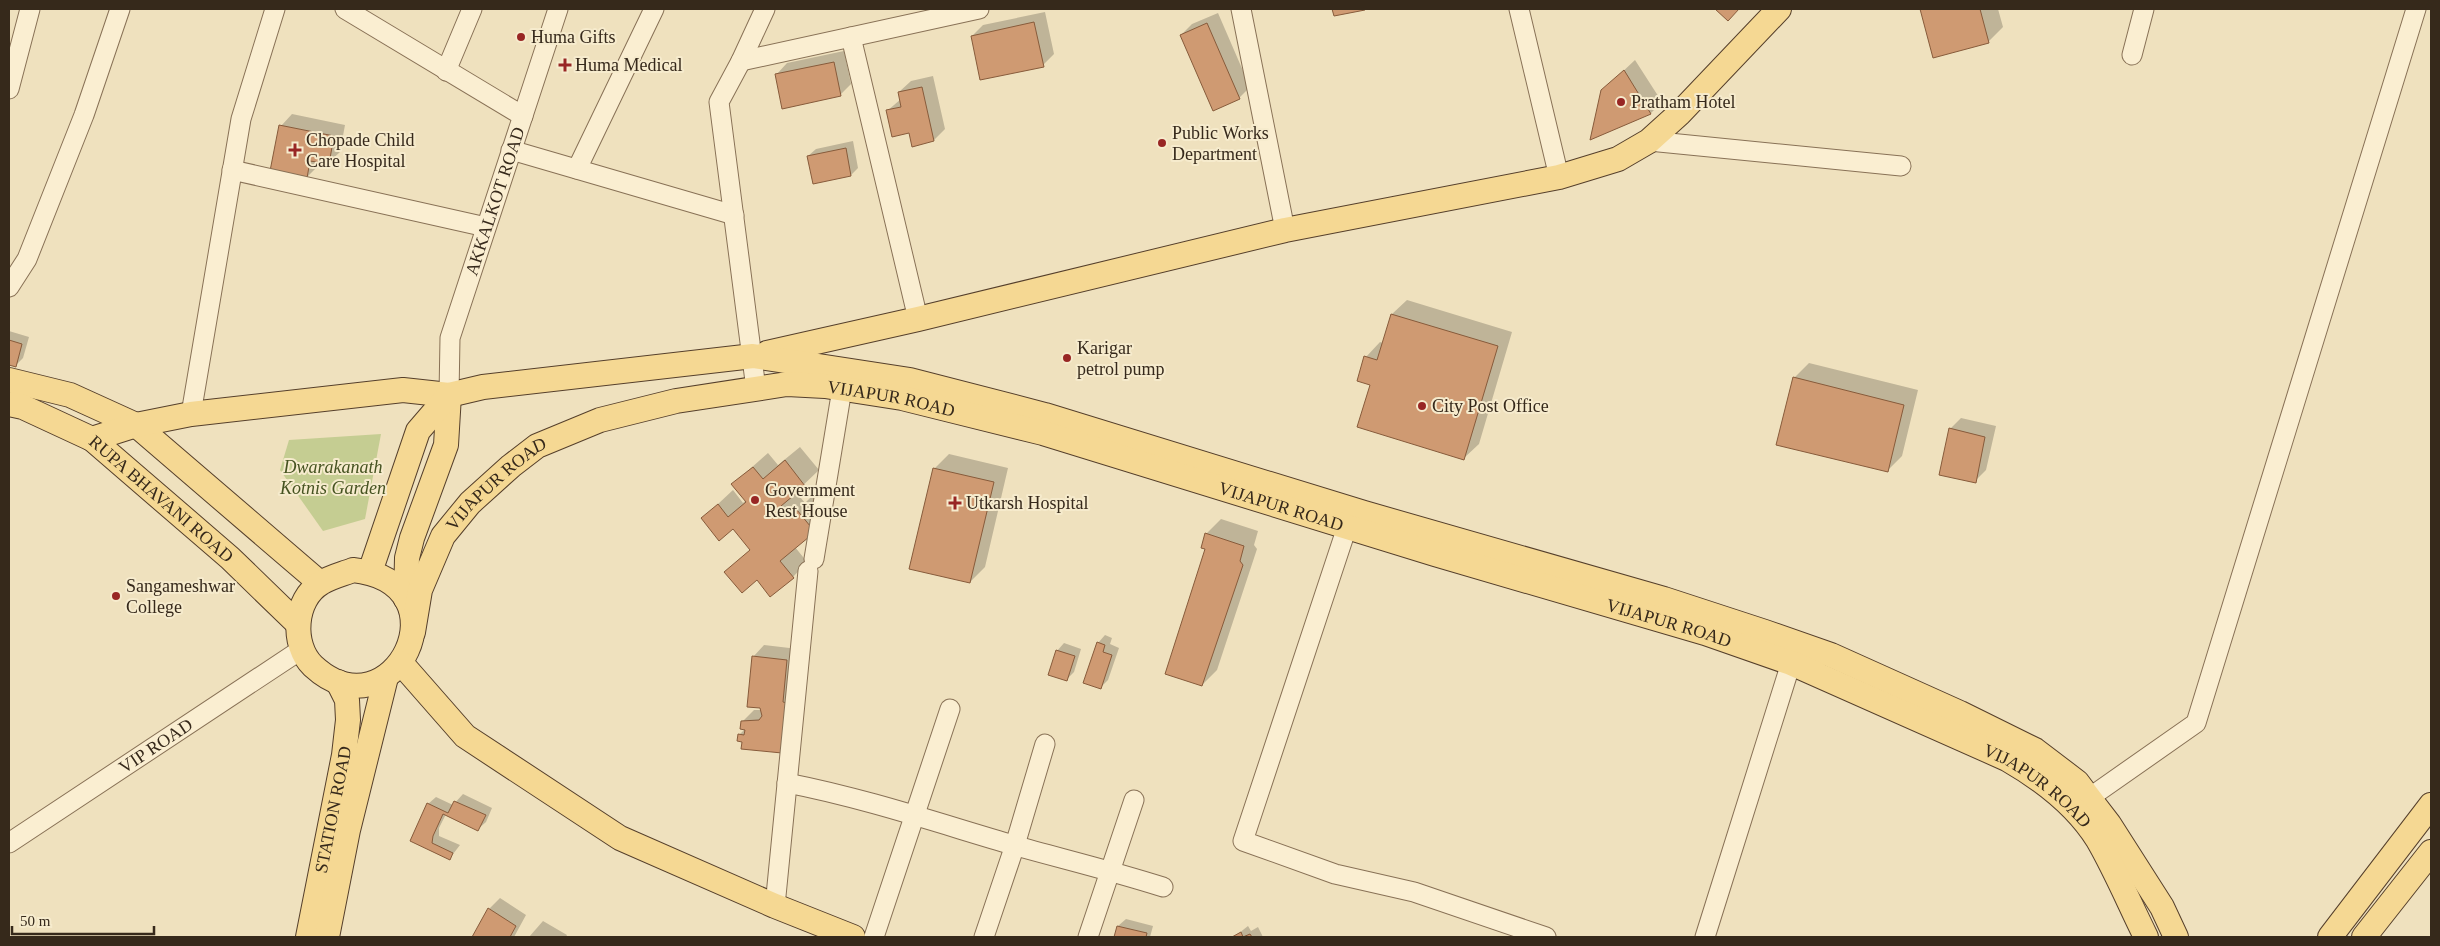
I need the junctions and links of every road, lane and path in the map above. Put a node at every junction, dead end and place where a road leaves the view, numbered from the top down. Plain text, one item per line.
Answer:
1 (30, 9) edge
2 (120, 9) edge
3 (274, 9) edge
4 (345, 9) edge
5 (472, 9) edge
6 (558, 9) edge
7 (654, 9) edge
8 (765, 9) edge
9 (979, 9) edge
10 (1241, 9) edge
11 (1519, 9) edge
12 (1779, 9) edge
13 (2144, 9) edge
14 (2416, 9) edge
15 (851, 37) junction
16 (2132, 55) dead end
17 (741, 61) junction
18 (446, 71) junction
19 (9, 90) edge
20 (523, 116) junction
21 (1649, 141) junction
22 (511, 150) junction
23 (1901, 166) dead end
24 (576, 169) junction
25 (232, 170) junction
26 (1559, 177) junction
27 (734, 216) junction
28 (486, 227) junction
29 (1285, 230) junction
30 (9, 287) edge
31 (918, 319) junction
32 (753, 356) junction
33 (9, 380) edge
34 (756, 389) junction
35 (842, 389) junction
36 (449, 395) junction
37 (9, 404) edge
38 (191, 414) junction
39 (136, 425) junction
40 (92, 439) junction
41 (1347, 527) junction
42 (370, 572) junction
43 (320, 583) junction
44 (400, 592) junction
45 (297, 622) junction
46 (413, 632) junction
47 (302, 649) junction
48 (1791, 664) junction
49 (393, 670) junction
50 (338, 682) junction
51 (950, 710) dead end
52 (1045, 744) dead end
53 (787, 783) junction
54 (2089, 798) junction
55 (1134, 800) dead end
56 (2431, 805) edge
57 (916, 815) junction
58 (9, 843) edge
59 (1015, 845) junction
60 (2431, 852) edge
61 (1110, 870) junction
62 (1163, 887) dead end
63 (774, 906) junction
64 (327, 927) edge
65 (308, 937) edge
66 (853, 937) edge
67 (874, 937) edge
68 (984, 937) edge
69 (1088, 937) edge
70 (1546, 937) edge
71 (1705, 937) edge
72 (2146, 937) edge
73 (2176, 937) edge
74 (2330, 937) edge
75 (2364, 937) edge

1 - 19 street
2 - 30 street
3 - 25 street
4 - 18 street
5 - 18 street
6 - 20 street, AKKALKOT ROAD
7 - 24 street
8 - 17 street
9 - 15 street
10 - 29 street
11 - 26 street
12 - 21 main road
13 - 16 street
14 - 54 street
15 - 17 street
15 - 31 street
17 - 27 street
18 - 20 street
20 - 22 street, AKKALKOT ROAD
21 - 23 street
21 - 26 main road
22 - 24 street
22 - 28 street, AKKALKOT ROAD
24 - 27 street
25 - 28 street
25 - 38 street
26 - 29 main road
27 - 32 street
28 - 36 street, AKKALKOT ROAD
29 - 31 main road
31 - 32 main road
32 - 34 street
32 - 36 main road, VIJAPUR ROAD
32 - 54 main road, VIJAPUR ROAD
33 - 39 main road
34 - 35 main road, VIJAPUR ROAD
34 - 46 main road, VIJAPUR ROAD
35 - 41 main road, VIJAPUR ROAD
35 - 53 street
36 - 38 main road, VIJAPUR ROAD
36 - 42 main road
36 - 44 main road
37 - 40 main road, RUPA BHAVANI ROAD
38 - 39 main road, VIJAPUR ROAD
39 - 40 main road, VIJAPUR ROAD
39 - 43 main road
40 - 45 main road, RUPA BHAVANI ROAD
41 - 48 main road, VIJAPUR ROAD
41 - 70 street
42 - 43 main road
42 - 44 main road
43 - 45 main road
44 - 46 main road
45 - 47 main road
46 - 49 main road
47 - 50 main road
47 - 58 street, VIP ROAD
48 - 71 street
48 - 72 main road, VIJAPUR ROAD
49 - 50 main road
49 - 63 main road
49 - 64 main road
50 - 64 main road, STATION ROAD
51 - 57 street
52 - 59 street
53 - 57 street
53 - 63 street
54 - 73 main road, VIJAPUR ROAD
55 - 61 street
56 - 74 main road
57 - 59 street
57 - 67 street
59 - 61 street
59 - 68 street
60 - 75 main road
61 - 62 street
61 - 69 street
63 - 66 main road
64 - 65 main road, STATION ROAD

